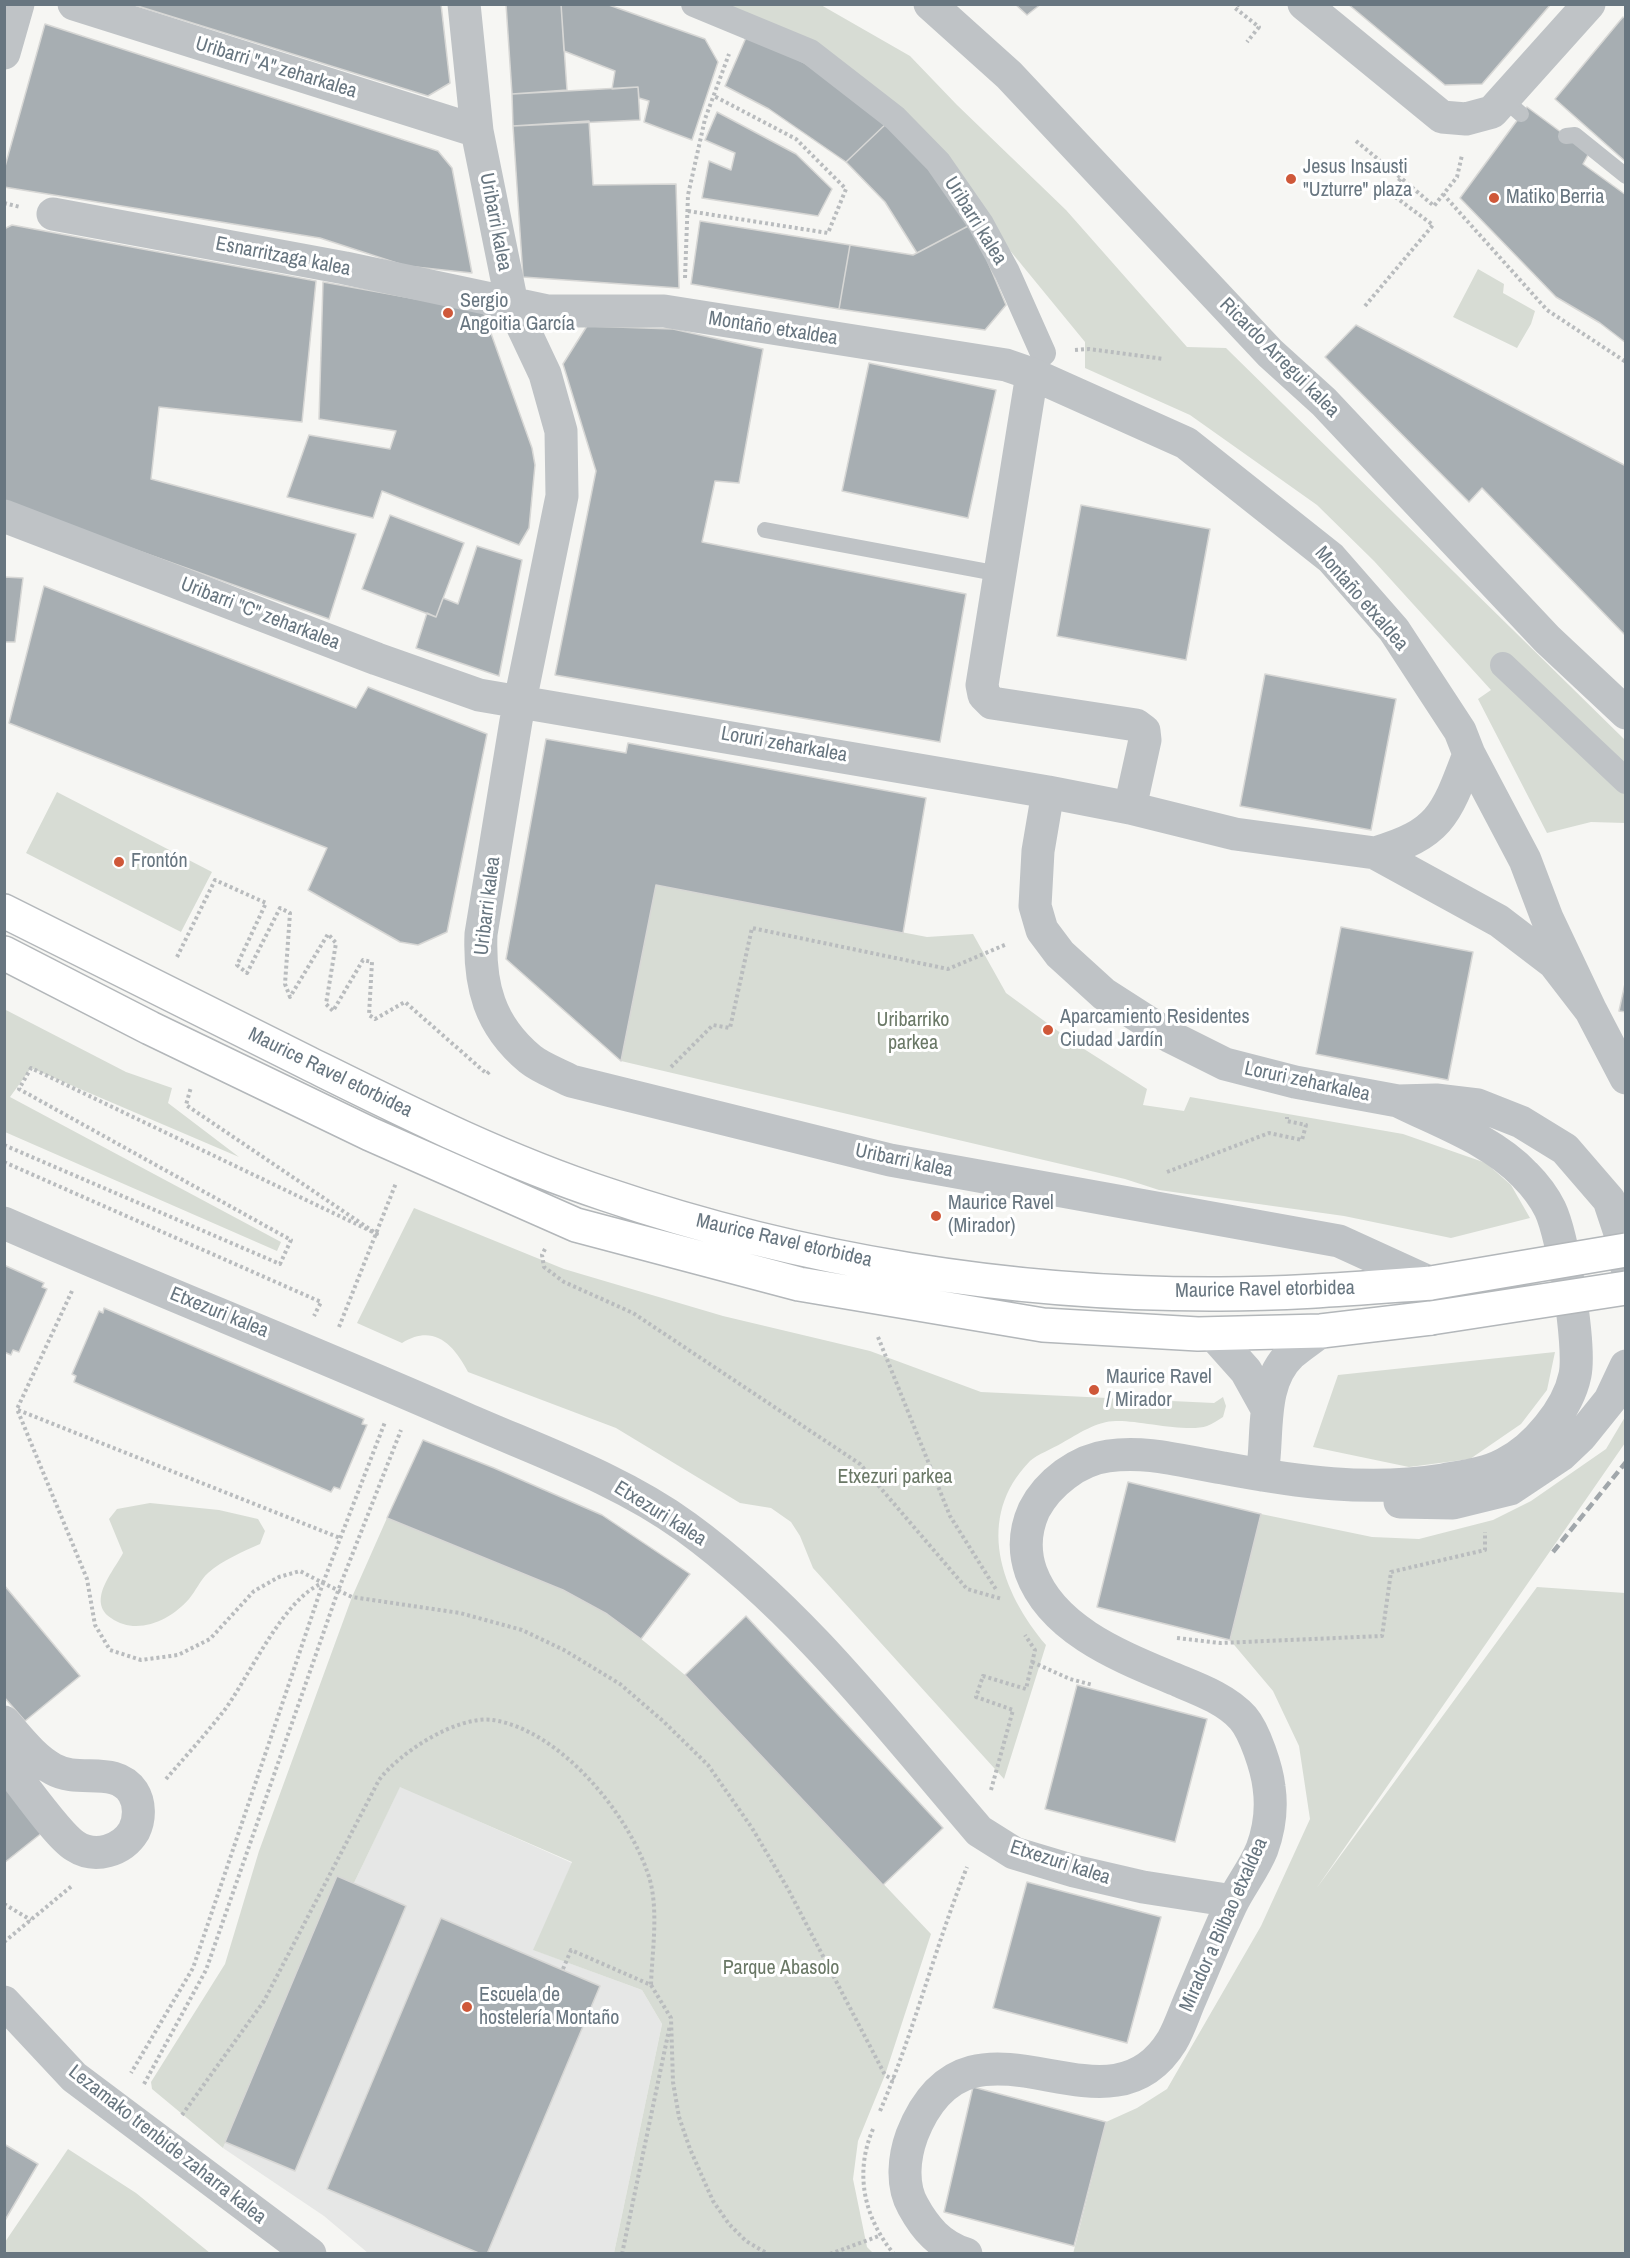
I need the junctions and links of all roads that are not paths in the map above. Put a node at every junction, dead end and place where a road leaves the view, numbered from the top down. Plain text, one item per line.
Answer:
1 (18, 4) edge
2 (74, 4) edge
3 (464, 4) edge
4 (694, 4) edge
5 (930, 4) edge
6 (1304, 4) edge
7 (1589, 4) edge
8 (4, 53) edge
9 (477, 131) junction
10 (1566, 136) dead end
11 (1626, 176) edge
12 (53, 214) dead end
13 (512, 304) junction
14 (1038, 364) junction
15 (4, 516) edge
16 (765, 530) dead end
17 (1000, 574) junction
18 (1503, 665) dead end
19 (520, 700) junction
20 (1626, 714) edge
21 (1469, 754) junction
22 (1626, 781) edge
23 (1048, 792) junction
24 (1130, 808) junction
25 (1375, 853) junction
26 (4, 911) edge
27 (4, 953) edge
28 (1591, 1011) junction
29 (1626, 1078) edge
30 (1398, 1101) junction
31 (4, 1223) edge
32 (1626, 1250) edge
33 (1626, 1265) edge
34 (1431, 1283) junction
35 (1626, 1288) edge
36 (1321, 1331) junction
37 (1213, 1334) junction
38 (1626, 1366) edge
39 (1266, 1407) junction
40 (1262, 1475) junction
41 (1362, 1488) junction
42 (4, 1722) edge
43 (4, 1762) edge
44 (1233, 1901) junction
45 (4, 2002) edge
46 (310, 2253) edge
47 (966, 2253) edge

1 - 8 street
2 - 9 street, Uribarri "A" zeharkalea
3 - 9 street, Uribarri kalea
4 - 14 street, Uribarri kalea
5 - 20 street, Ricardo Arregui kalea
6 - 7 street
9 - 13 street, Uribarri kalea
10 - 11 lane
12 - 13 street, Esnarritzaga kalea
13 - 14 street, Montaño etxaldea
13 - 19 street, Uribarri kalea
14 - 17 street
14 - 21 street, Montaño etxaldea
15 - 19 street, Uribarri "C" zeharkalea
16 - 17 lane
17 - 24 street
18 - 22 street
19 - 23 street, Loruri zeharkalea
19 - 34 street, Uribarri kalea
21 - 25 street, Loruri zeharkalea
21 - 28 street, Montaño etxaldea
23 - 24 street, Loruri zeharkalea
23 - 30 street, Loruri zeharkalea
24 - 25 street, Loruri zeharkalea
25 - 28 street, Loruri zeharkalea
26 - 34 main road, Maurice Ravel etorbidea
27 - 37 main road, Maurice Ravel etorbidea
28 - 29 street, Loruri zeharkalea
30 - 33 street, Loruri zeharkalea
30 - 41 street, Loruri zeharkalea
31 - 44 street, Etxezuri kalea
32 - 34 main road, Maurice Ravel etorbidea, bridge
35 - 36 main road, Maurice Ravel etorbidea, bridge
36 - 37 main road, Maurice Ravel etorbidea
36 - 39 street
37 - 39 street
38 - 41 street, Loruri zeharkalea
39 - 40 street
40 - 41 street, Loruri zeharkalea
40 - 44 street, Mirador a Bilbao etxaldea
42 - 43 street
44 - 47 street, Mirador a Bilbao etxaldea
45 - 46 street, Lezamako trenbide zaharra kalea

